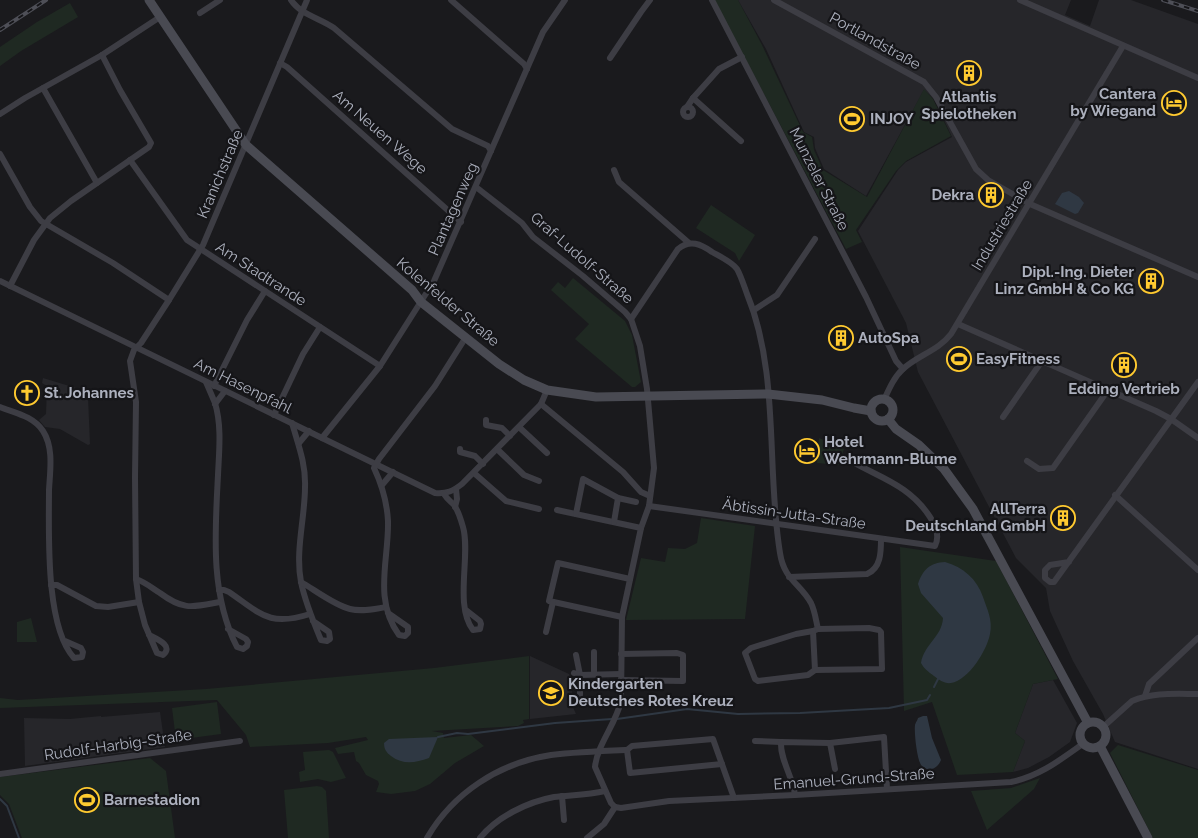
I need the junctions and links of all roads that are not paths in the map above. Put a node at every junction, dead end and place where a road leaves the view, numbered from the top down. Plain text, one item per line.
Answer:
1 (149, 0) edge
2 (220, 0) edge
3 (290, 0) edge
4 (307, 0) edge
5 (565, 0) edge
6 (650, 0) edge
7 (712, 0) edge
8 (774, 0) edge
9 (1020, 0) edge
10 (455, 1) edge
11 (302, 12) junction
12 (200, 13) dead end
13 (160, 17) junction
14 (1123, 46) junction
15 (102, 55) junction
16 (742, 57) junction
17 (610, 58) dead end
18 (280, 64) junction
19 (527, 69) junction
20 (1198, 78) edge
21 (43, 88) junction
22 (693, 98) junction
23 (687, 107) dead end
24 (0, 114) edge
25 (742, 141) dead end
26 (246, 145) junction
27 (491, 151) junction
28 (0, 154) edge
29 (130, 160) junction
30 (614, 170) dead end
31 (97, 182) junction
32 (476, 187) junction
33 (1030, 204) junction
34 (461, 222) junction
35 (45, 224) junction
36 (815, 239) dead end
37 (689, 243) junction
38 (200, 250) junction
39 (1198, 277) edge
40 (0, 281) edge
41 (10, 286) junction
42 (264, 291) junction
43 (169, 300) junction
44 (421, 302) junction
45 (754, 310) junction
46 (632, 319) junction
47 (958, 324) junction
48 (320, 327) junction
49 (466, 337) junction
50 (136, 347) junction
51 (1042, 361) junction
52 (380, 366) junction
53 (903, 369) junction
54 (206, 382) junction
55 (1198, 382) edge
56 (214, 386) junction
57 (547, 390) junction
58 (1108, 390) junction
59 (225, 391) junction
60 (768, 394) junction
61 (647, 396) junction
62 (884, 400) junction
63 (215, 404) junction
64 (541, 404) junction
65 (0, 407) edge
66 (871, 410) junction
67 (274, 415) junction
68 (1003, 417) dead end
69 (888, 419) junction
70 (1172, 419) junction
71 (486, 420) dead end
72 (292, 423) junction
73 (519, 427) junction
74 (309, 431) junction
75 (510, 436) junction
76 (322, 438) junction
77 (1198, 438) edge
78 (299, 442) junction
79 (460, 449) dead end
80 (497, 449) junction
81 (547, 453) dead end
82 (844, 457) dead end
83 (1027, 461) dead end
84 (376, 464) junction
85 (483, 464) junction
86 (393, 472) junction
87 (474, 473) junction
88 (539, 481) dead end
89 (382, 485) junction
90 (456, 489) junction
91 (444, 494) junction
92 (1115, 495) junction
93 (650, 496) junction
94 (618, 498) junction
95 (636, 502) dead end
96 (455, 506) junction
97 (648, 506) junction
98 (539, 509) dead end
99 (557, 510) dead end
100 (576, 514) junction
101 (614, 522) junction
102 (776, 525) junction
103 (641, 528) junction
104 (881, 539) junction
105 (1069, 562) dead end
106 (1198, 570) edge
107 (789, 577) junction
108 (136, 579) junction
109 (630, 579) junction
110 (301, 582) junction
111 (51, 585) junction
112 (219, 590) junction
113 (139, 602) junction
114 (220, 602) junction
115 (553, 602) junction
116 (466, 610) dead end
117 (310, 614) junction
118 (622, 617) junction
119 (313, 621) dead end
120 (228, 629) dead end
121 (816, 630) junction
122 (546, 632) dead end
123 (149, 635) dead end
124 (1198, 638) edge
125 (65, 640) dead end
126 (594, 652) dead end
127 (621, 654) junction
128 (576, 655) dead end
129 (815, 670) junction
130 (577, 674) junction
131 (594, 674) junction
132 (621, 677) junction
133 (1198, 694) edge
134 (1145, 696) junction
135 (621, 701) junction
136 (1088, 723) junction
137 (1103, 726) junction
138 (240, 741) dead end
139 (755, 741) dead end
140 (781, 742) junction
141 (830, 743) junction
142 (1084, 743) junction
143 (1100, 746) junction
144 (628, 750) junction
145 (600, 751) junction
146 (722, 764) junction
147 (835, 769) dead end
148 (0, 774) edge
149 (886, 789) junction
150 (605, 791) junction
151 (794, 795) junction
152 (562, 796) junction
153 (734, 798) junction
154 (615, 807) junction
155 (564, 820) dead end
156 (427, 838) edge
157 (480, 838) edge
158 (587, 838) edge
159 (1148, 838) edge

1 - 13 main road, Kolenfelder Straße
2 - 12 street
3 - 11 street
4 - 11 street, Kranichstraße
5 - 19 street, Plantagenweg
6 - 17 street
7 - 16 street, Munzeler Straße
8 - 33 street, Portlandstraße
9 - 14 street
10 - 19 street
11 - 18 street, Kranichstraße
11 - 27 street
13 - 15 street
13 - 26 main road, Kolenfelder Straße
14 - 20 street
14 - 33 street, Industriestraße
15 - 21 street
15 - 29 street
16 - 22 street
16 - 53 street, Munzeler Straße
18 - 26 street, Kranichstraße
18 - 34 street, Am Neuen Wege
19 - 27 street, Plantagenweg
21 - 24 street
21 - 31 street
22 - 23 street
22 - 25 street
26 - 38 street, Kranichstraße
26 - 44 main road, Kolenfelder Straße
27 - 32 street, Plantagenweg
28 - 35 street
29 - 31 street
29 - 38 street, Am Stadtrande
30 - 37 street
31 - 35 street
32 - 34 street, Plantagenweg
32 - 46 street, Graf-Ludolf-Straße
33 - 39 street, Portlandstraße
33 - 47 street, Industriestraße
34 - 44 street, Plantagenweg
35 - 41 street
35 - 43 street
36 - 45 street
37 - 45 street
37 - 46 street
38 - 42 street, Am Stadtrande
38 - 43 street, Kranichstraße
40 - 41 street, Am Hasenpfahl
41 - 50 street, Am Hasenpfahl
42 - 48 street, Am Stadtrande
42 - 56 street
43 - 50 street, Kranichstraße
44 - 49 main road, Kolenfelder Straße
44 - 52 street, Plantagenweg
45 - 60 street
46 - 61 street, Graf-Ludolf-Straße
47 - 51 street
47 - 53 street, Industriestraße
48 - 52 street, Am Stadtrande
48 - 67 street
49 - 57 main road, Kolenfelder Straße
49 - 84 street
50 - 54 street, Am Hasenpfahl
50 - 108 street
51 - 58 street
51 - 68 street
52 - 76 street, Plantagenweg
53 - 62 street, Industriestraße
54 - 56 street, Am Hasenpfahl
54 - 63 street
55 - 70 street
56 - 59 street, Am Hasenpfahl
57 - 61 main road, Kolenfelder Straße
57 - 64 street
58 - 70 street
58 - 83 street
59 - 63 street
59 - 67 street, Am Hasenpfahl
60 - 61 main road, Kolenfelder Straße
60 - 66 main road, Kolenfelder Straße
60 - 102 street
61 - 93 street, Graf-Ludolf-Straße
62 - 66 main road
62 - 69 main road
63 - 112 street
64 - 73 street
64 - 93 street
65 - 111 street
66 - 69 main road
67 - 72 street, Am Hasenpfahl
69 - 136 main road
70 - 77 street
70 - 92 street
71 - 75 street
72 - 74 street, Am Hasenpfahl
72 - 78 street
73 - 75 street
73 - 81 street
74 - 76 street, Am Hasenpfahl
74 - 78 street
75 - 80 street
76 - 84 street, Am Hasenpfahl
78 - 110 street
79 - 85 street
80 - 85 street
80 - 88 street
82 - 104 street, Äbtissin-Jutta-Straße
84 - 86 street, Am Hasenpfahl
84 - 89 street
85 - 87 street
86 - 89 street
86 - 91 street, Am Hasenpfahl
87 - 90 street
87 - 98 street
89 - 110 street
90 - 91 street
90 - 96 street
91 - 96 street
92 - 105 street
92 - 106 street
93 - 97 street, Graf-Ludolf-Straße
94 - 95 street
94 - 100 street
94 - 101 street
96 - 116 street
97 - 102 street, Äbtissin-Jutta-Straße
97 - 103 street, Graf-Ludolf-Straße
99 - 100 street
100 - 101 street
101 - 103 street
102 - 104 street, Äbtissin-Jutta-Straße
102 - 107 street
103 - 109 street, Graf-Ludolf-Straße
104 - 107 street
107 - 121 street
108 - 113 street
108 - 114 street
109 - 115 street
109 - 118 street, Graf-Ludolf-Straße
110 - 117 street
111 - 113 street
111 - 125 street
112 - 114 street
112 - 117 street
113 - 123 street
114 - 120 street
115 - 118 street
115 - 122 street
117 - 119 street
118 - 127 street, Graf-Ludolf-Straße
121 - 129 street
121 - 129 street
121 - 129 street
124 - 134 street
126 - 131 street
127 - 132 street, Graf-Ludolf-Straße
127 - 132 street
128 - 130 street
130 - 131 street
130 - 135 street
131 - 132 street
132 - 135 street, Graf-Ludolf-Straße
133 - 134 street
134 - 137 street
135 - 145 street, Graf-Ludolf-Straße
136 - 137 main road
136 - 142 main road
137 - 143 main road
138 - 148 street, Rudolf-Harbig-Straße
139 - 140 street
140 - 141 street
140 - 151 street
141 - 147 street
141 - 149 street
142 - 143 main road
142 - 149 street, Emanuel-Grund-Straße
143 - 159 main road
144 - 145 street
144 - 146 street
144 - 146 street
145 - 150 street
145 - 156 street
146 - 153 street
149 - 151 street, Emanuel-Grund-Straße
150 - 152 street
150 - 154 street
151 - 153 street, Emanuel-Grund-Straße
152 - 155 street
152 - 157 street
153 - 154 street, Emanuel-Grund-Straße
154 - 158 street

